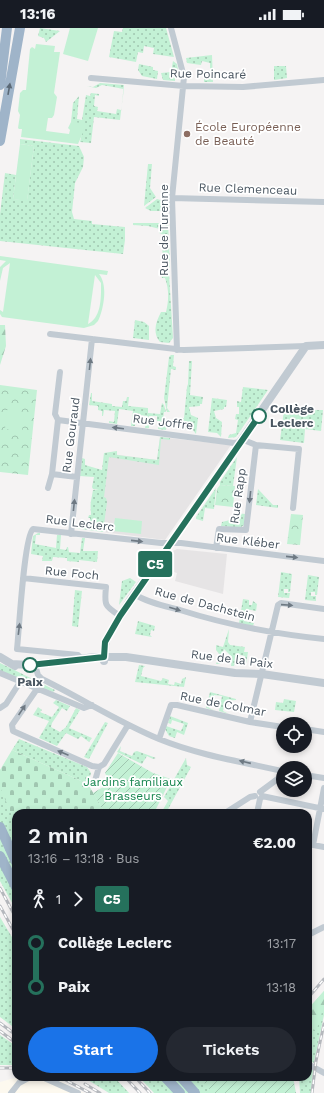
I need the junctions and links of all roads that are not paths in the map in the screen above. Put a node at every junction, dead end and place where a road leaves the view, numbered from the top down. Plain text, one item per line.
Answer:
1 (7, 28) edge
2 (21, 28) edge
3 (171, 28) edge
4 (91, 78) dead end
5 (324, 80) edge
6 (0, 85) edge
7 (184, 86) junction
8 (0, 141) edge
9 (172, 198) junction
10 (324, 202) edge
11 (50, 334) dead end
12 (92, 339) junction
13 (324, 345) edge
14 (306, 346) junction
15 (177, 350) junction
16 (60, 372) dead end
17 (58, 420) junction
18 (83, 424) junction
19 (241, 441) junction
20 (256, 445) junction
21 (52, 474) junction
22 (77, 477) junction
23 (48, 488) dead end
24 (293, 508) dead end
25 (71, 534) junction
26 (170, 544) junction
27 (216, 548) junction
28 (324, 561) edge
29 (23, 578) junction
30 (134, 594) junction
31 (324, 609) edge
32 (120, 616) junction
33 (271, 632) junction
34 (324, 639) edge
35 (0, 657) edge
36 (82, 659) junction
37 (104, 659) junction
38 (36, 668) junction
39 (0, 673) edge
40 (262, 674) junction
41 (20, 682) junction
42 (324, 683) edge
43 (37, 689) junction
44 (92, 705) junction
45 (0, 708) edge
46 (250, 722) junction
47 (128, 725) junction
48 (276, 725) edge
49 (312, 730) edge
50 (324, 732) edge
51 (159, 739) junction
52 (99, 767) junction
53 (276, 769) edge
54 (312, 776) edge
55 (324, 778) edge
56 (276, 781) edge
57 (94, 784) dead end
58 (324, 788) edge
59 (259, 796) junction
60 (230, 809) edge
61 (257, 809) edge
62 (322, 809) edge
63 (0, 827) edge
64 (312, 841) edge
65 (312, 844) edge
66 (324, 847) edge
67 (12, 853) edge
68 (0, 856) edge
69 (12, 879) edge
70 (324, 927) edge
71 (312, 933) edge
72 (312, 1066) edge
73 (322, 1072) edge
74 (23, 1081) edge
75 (51, 1081) edge
76 (169, 1081) edge
77 (184, 1081) edge
78 (11, 1093) edge
79 (78, 1093) edge
80 (180, 1093) edge
81 (195, 1093) edge

1 - 6 highway
8 -> 2 highway
3 - 7 street, Rue de Turenne
4 - 7 street, Rue Poincaré
5 - 7 street, Rue Poincaré
7 - 9 street, Rue de Turenne
9 - 10 street, Rue Clemenceau
9 - 15 street, Rue de Turenne
11 - 12 street
12 - 15 street
18 -> 12 street, Rue Gouraud
13 - 14 street
14 - 15 street
14 - 19 street
16 - 17 street
17 - 18 street, Rue Joffre
17 - 21 street
19 -> 18 street, Rue Joffre
18 - 22 street, Rue Gouraud
19 - 20 street
20 - 24 street
20 -> 27 street, Rue Rapp
21 - 22 street
21 - 23 street
25 -> 22 street, Rue Gouraud
25 -> 26 street, Rue Leclerc
25 - 29 street, Rue Leclerc
26 - 27 street, Rue Kléber
26 - 30 street
27 -> 28 street, Rue Kléber
29 - 32 street, Rue Foch
36 -> 29 street, Rue Leclerc
30 - 32 street
30 -> 33 street, Rue de Dachstein
33 -> 31 street
32 - 37 street
33 - 34 street, Rue de Dachstein
33 - 40 street
35 - 38 street, Rue de la Paix
36 - 37 street, Rue de la Paix
36 - 38 street, Rue de la Paix
37 - 38 street, Rue de la Paix
37 - 40 street, Rue de la Paix
38 - 44 street
39 - 41 street
40 - 42 street, Rue de la Paix
40 - 46 street
41 - 43 street
41 - 45 street
43 - 44 street
52 -> 43 street
44 - 47 street
46 - 48 street, Rue de Colmar
46 - 51 street, Rue de Colmar
47 - 51 street
47 - 52 street
49 - 50 street
53 -> 51 street
52 - 57 street
54 - 55 street
56 - 59 street
58 - 62 street
59 - 60 street
59 - 61 street
59 - 62 street
62 - 64 street
63 - 67 highway
65 - 66 street
68 - 69 highway
70 - 71 street
72 - 73 street
74 - 78 street
75 - 79 street
76 - 80 highway
77 - 81 highway

